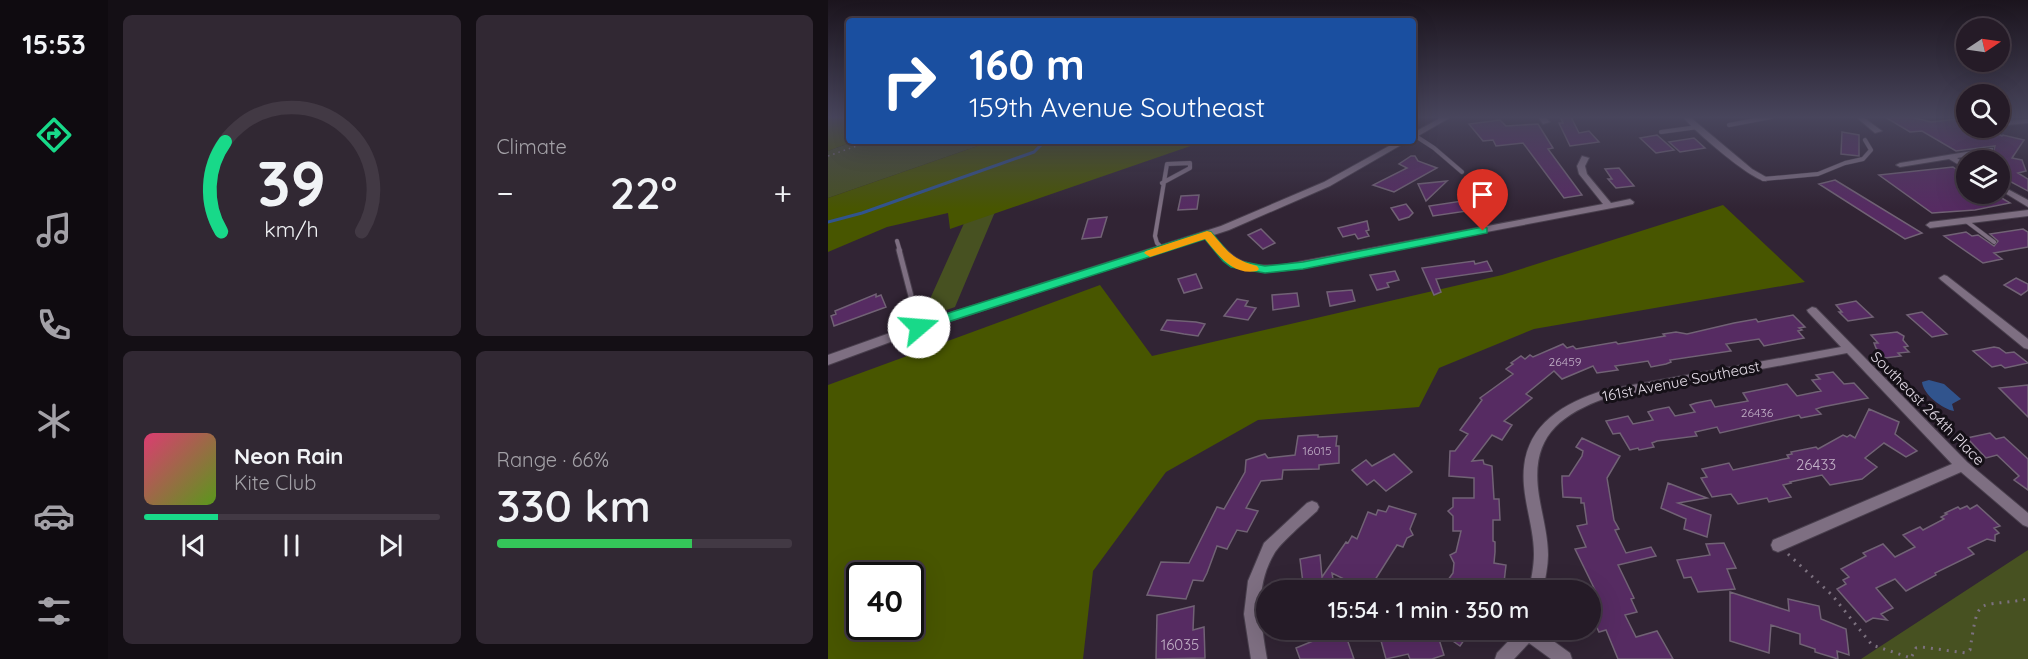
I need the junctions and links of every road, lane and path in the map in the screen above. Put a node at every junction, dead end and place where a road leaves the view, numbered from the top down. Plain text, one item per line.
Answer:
1 (852, 148) edge
2 (1391, 148) edge
3 (1433, 148) edge
4 (1723, 148) edge
5 (1869, 148) edge
6 (828, 156) edge
7 (1956, 156) edge
8 (1951, 157) junction
9 (1585, 158) dead end
10 (1956, 160) edge
11 (1900, 165) dead end
12 (1462, 172) dead end
13 (1763, 179) joint
14 (1162, 183) junction
15 (2010, 193) edge
16 (1630, 202) dead end
17 (2028, 204) edge
18 (1609, 206) junction
19 (2028, 213) edge
20 (1966, 221) junction
21 (1930, 225) dead end
22 (1207, 234) junction
23 (897, 241) dead end
24 (1994, 242) dead end
25 (1163, 249) junction
26 (1944, 278) dead end
27 (1812, 310) dead end
28 (919, 327) junction
29 (2028, 345) edge
30 (1849, 349) junction
31 (828, 360) edge
32 (1962, 466) junction
33 (1312, 507) dead end
34 (2028, 521) edge
35 (1778, 545) joint
36 (1538, 580) edge
37 (2028, 599) edge
38 (1521, 640) edge
39 (1539, 640) edge
40 (1911, 658) edge
41 (1259, 659) edge
42 (1503, 659) edge
43 (1564, 659) edge

1 - 6 path
2 - 22 street
3 - 12 lane
4 - 13 street
5 - 13 lane
7 - 8 street
8 - 10 street
8 - 11 street
9 - 18 street
14 - 14 lane
14 - 25 lane
15 - 17 street
16 - 18 street
18 - 22 street
19 - 20 street
20 - 21 street
20 - 24 lane
22 - 25 street
23 - 28 lane
25 - 28 street
26 - 29 street
27 - 30 street, Southeast 264th Place
28 - 31 street
30 - 32 street, Southeast 264th Place
30 - 36 street, 161st Avenue Southeast
32 - 34 street, Southeast 264th Place
32 - 35 street
33 - 41 street
35 - 40 path
37 - 40 path
38 - 42 street
39 - 43 street

